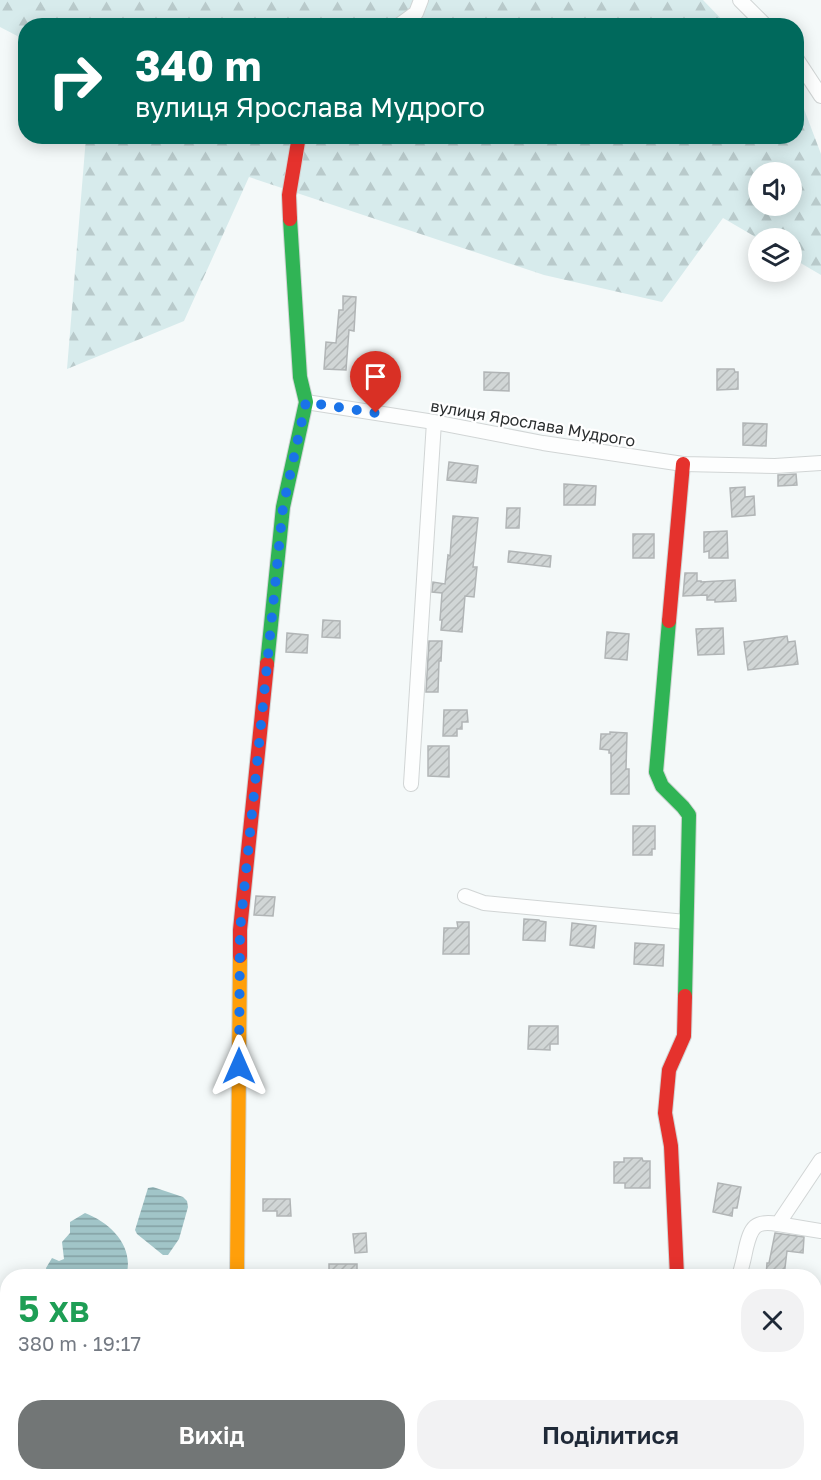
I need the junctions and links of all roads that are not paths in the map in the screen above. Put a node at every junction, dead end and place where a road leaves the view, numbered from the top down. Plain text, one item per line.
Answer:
1 (421, 0) edge
2 (740, 0) edge
3 (409, 18) edge
4 (758, 18) edge
5 (804, 70) edge
6 (821, 96) edge
7 (298, 144) edge
8 (306, 402) junction
9 (434, 422) junction
10 (821, 463) edge
11 (683, 464) junction
12 (411, 784) dead end
13 (465, 896) dead end
14 (686, 922) junction
15 (821, 1160) edge
16 (778, 1224) junction
17 (821, 1231) edge
18 (237, 1269) edge
19 (677, 1269) edge
20 (742, 1269) edge

1 - 3 street
2 - 4 street
5 - 6 street
7 - 8 street
8 - 9 street, вулиця Ярослава Мудрого
8 - 18 street
9 - 11 street, вулиця Ярослава Мудрого
9 - 12 street
10 - 11 street, вулиця Ярослава Мудрого
11 - 14 street
13 - 14 street
14 - 19 street
15 - 16 street
16 - 17 street
16 - 20 street

